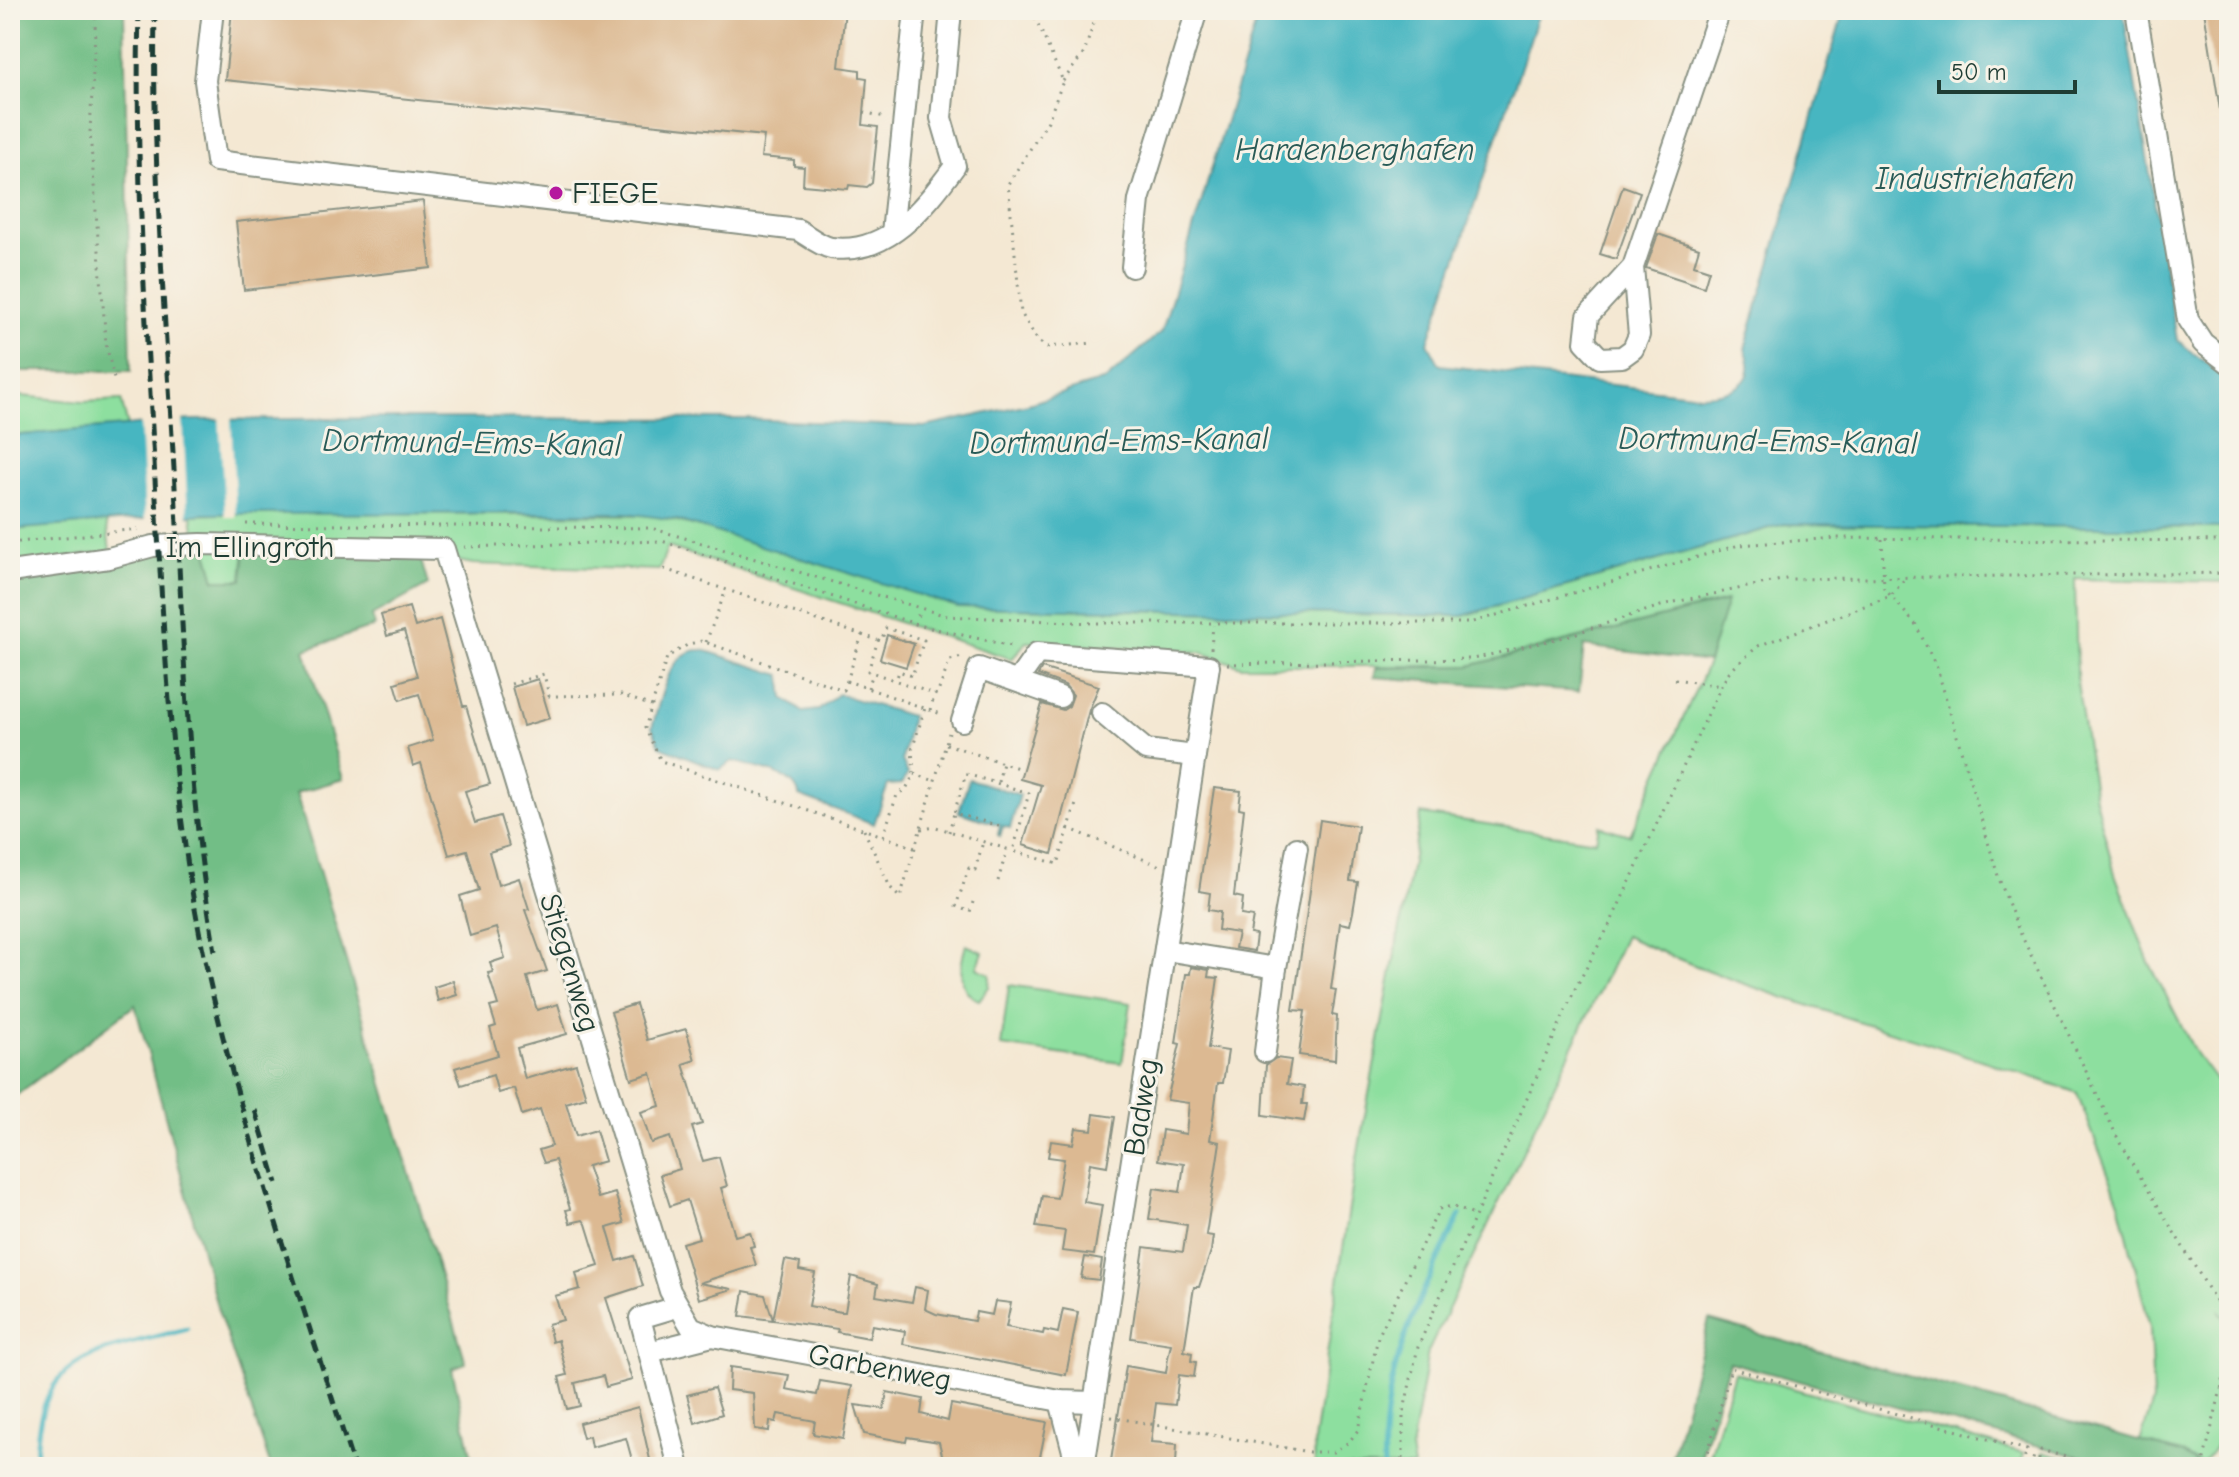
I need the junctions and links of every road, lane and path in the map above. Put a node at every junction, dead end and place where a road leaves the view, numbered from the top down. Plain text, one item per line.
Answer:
1 (96, 10) edge
2 (213, 10) edge
3 (915, 10) edge
4 (951, 10) edge
5 (1033, 10) edge
6 (1098, 10) edge
7 (1197, 10) edge
8 (1720, 10) edge
9 (2136, 10) edge
10 (1063, 81) junction
11 (864, 112) dead end
12 (895, 121) dead end
13 (892, 233) junction
14 (1132, 267) dead end
15 (1633, 267) dead end
16 (1094, 343) dead end
17 (2229, 363) edge
18 (114, 379) dead end
19 (450, 535) junction
20 (1882, 539) junction
21 (2229, 541) edge
22 (664, 569) dead end
23 (10, 572) edge
24 (2229, 573) edge
25 (1907, 576) junction
26 (1883, 577) junction
27 (726, 590) junction
28 (1891, 596) junction
29 (919, 611) junction
30 (915, 624) junction
31 (1212, 626) junction
32 (862, 635) junction
33 (878, 640) junction
34 (706, 642) junction
35 (1037, 653) junction
36 (1210, 658) junction
37 (979, 668) junction
38 (873, 673) junction
39 (1675, 679) dead end
40 (1018, 680) junction
41 (847, 681) junction
42 (896, 681) junction
43 (511, 684) dead end
44 (1721, 686) junction
45 (868, 688) junction
46 (935, 694) junction
47 (1060, 697) dead end
48 (652, 706) junction
49 (925, 708) junction
50 (930, 710) junction
51 (1102, 713) dead end
52 (952, 722) junction
53 (946, 744) junction
54 (1195, 752) junction
55 (1003, 763) junction
56 (1021, 769) dead end
57 (914, 774) junction
58 (935, 781) junction
59 (997, 783) junction
60 (1076, 804) dead end
61 (954, 813) junction
62 (999, 826) dead end
63 (1068, 828) junction
64 (920, 829) junction
65 (864, 830) junction
66 (949, 832) junction
67 (883, 836) junction
68 (983, 842) junction
69 (915, 848) junction
70 (1297, 848) dead end
71 (1007, 849) junction
72 (1013, 851) junction
73 (1167, 869) dead end
74 (998, 881) dead end
75 (973, 902) dead end
76 (1165, 950) junction
77 (1276, 968) junction
78 (1265, 1052) dead end
79 (1476, 1216) junction
80 (677, 1307) junction
81 (712, 1336) junction
82 (2229, 1348) edge
83 (649, 1352) junction
84 (2229, 1357) edge
85 (1060, 1401) junction
86 (1093, 1408) junction
87 (2035, 1452) dead end
88 (679, 1467) edge
89 (1077, 1467) edge
90 (1084, 1467) edge
91 (1403, 1467) edge
92 (1704, 1467) edge
93 (2022, 1467) edge
94 (2034, 1467) edge
95 (2101, 1467) edge
96 (2202, 1467) edge

1 - 18 path
2 - 13 street
3 - 13 street
4 - 13 street
5 - 10 path
6 - 10 path
7 - 14 street
8 - 15 street
9 - 17 street
10 - 16 path
11 - 12 path
19 - 23 street, Im Ellingroth
19 - 29 path
19 - 30 path
19 - 80 street, Stiegenweg
20 - 21 path
20 - 26 path
20 - 31 path
22 - 27 path
24 - 25 path
25 - 26 path
25 - 28 path
26 - 28 path
26 - 36 path
27 - 32 path
27 - 34 path
28 - 44 path
28 - 82 path
29 - 30 path
29 - 31 path
30 - 35 path
31 - 36 path
32 - 33 path
32 - 41 path
33 - 38 path
33 - 42 path
34 - 41 path
34 - 48 path
35 - 36 street
35 - 40 street
36 - 54 street, Badweg
37 - 40 street
37 - 46 path
37 - 52 street
38 - 42 path
38 - 45 path
39 - 44 path
40 - 47 street
41 - 45 path
42 - 46 path
43 - 48 path
44 - 79 path
45 - 49 path
46 - 50 path
48 - 65 path
49 - 50 path
49 - 57 path
50 - 52 path
51 - 54 street
52 - 53 path
53 - 55 path
53 - 58 path
54 - 76 street, Badweg
55 - 56 path
55 - 59 path
57 - 58 path
57 - 67 path
58 - 64 path
59 - 61 path
59 - 72 path
60 - 63 path
61 - 62 path
61 - 66 path
63 - 72 path
63 - 73 path
64 - 66 path
64 - 69 path
65 - 67 path
65 - 69 path
66 - 68 path
67 - 69 path
68 - 71 path
68 - 75 path
70 - 77 street
71 - 72 path
71 - 74 path
76 - 77 street
76 - 86 street, Badweg
77 - 78 street
79 - 86 path
79 - 91 path
80 - 81 street, Garbenweg
80 - 83 street
81 - 83 street
81 - 85 street, Garbenweg
83 - 88 street
84 - 96 path
85 - 86 street, Garbenweg
85 - 89 street
86 - 90 street, Badweg
87 - 94 path
92 - 93 path
94 - 95 path

